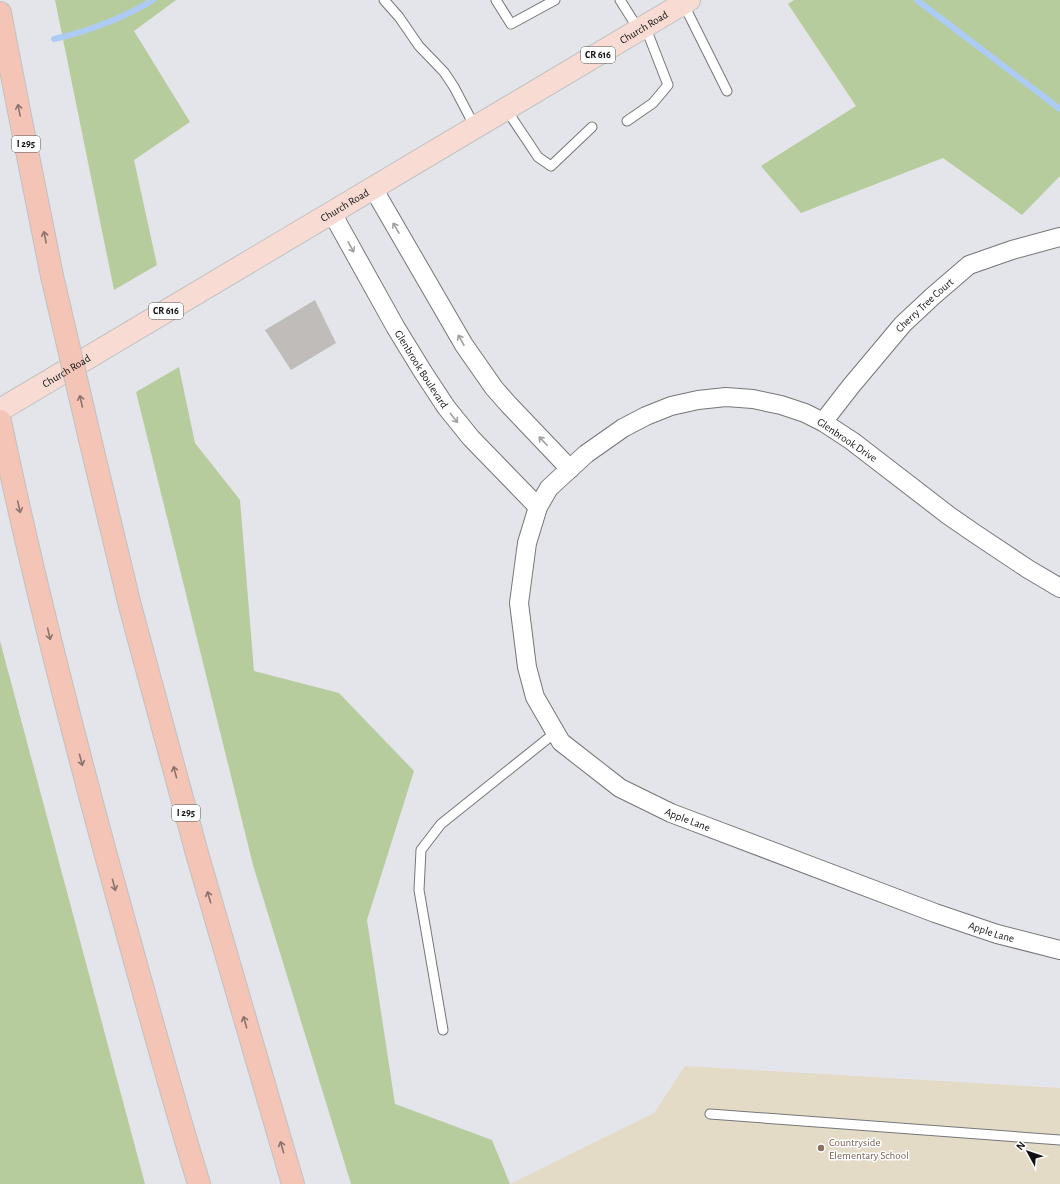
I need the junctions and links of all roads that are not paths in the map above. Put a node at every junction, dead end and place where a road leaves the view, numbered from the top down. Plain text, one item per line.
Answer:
1 (384, 0) edge
2 (496, 0) edge
3 (555, 0) edge
4 (620, 0) edge
5 (686, 2) edge
6 (0, 13) edge
7 (642, 28) junction
8 (727, 91) dead end
9 (506, 109) junction
10 (627, 121) dead end
11 (592, 127) dead end
12 (475, 128) junction
13 (373, 188) junction
14 (332, 212) junction
15 (1060, 237) edge
16 (0, 410) edge
17 (0, 421) edge
18 (823, 422) junction
19 (570, 469) junction
20 (538, 507) junction
21 (1060, 588) edge
22 (556, 732) junction
23 (1060, 950) edge
24 (443, 1030) dead end
25 (710, 1114) dead end
26 (1060, 1140) edge
27 (199, 1184) edge
28 (293, 1184) edge

1 - 12 lane
2 - 3 lane
4 - 7 lane
5 - 7 main road, Church Road / CR 616
5 - 8 lane
28 -> 6 highway, I 295, bridge
7 - 9 main road, Church Road / CR 616
7 - 10 lane
9 - 11 lane
9 - 12 main road, Church Road / CR 616
12 - 13 main road, Church Road / CR 616
13 - 14 main road, Church Road / CR 616
19 -> 13 street
14 - 16 main road, Church Road / CR 616
14 -> 20 street, Glenbrook Boulevard
15 - 18 street, Cherry Tree Court
17 -> 27 highway
18 - 19 street, Glenbrook Drive
18 - 21 street, Glenbrook Drive
19 - 20 street, Glenbrook Drive
20 - 22 street, Apple Lane
22 - 23 street, Apple Lane
22 - 24 lane
25 - 26 lane

